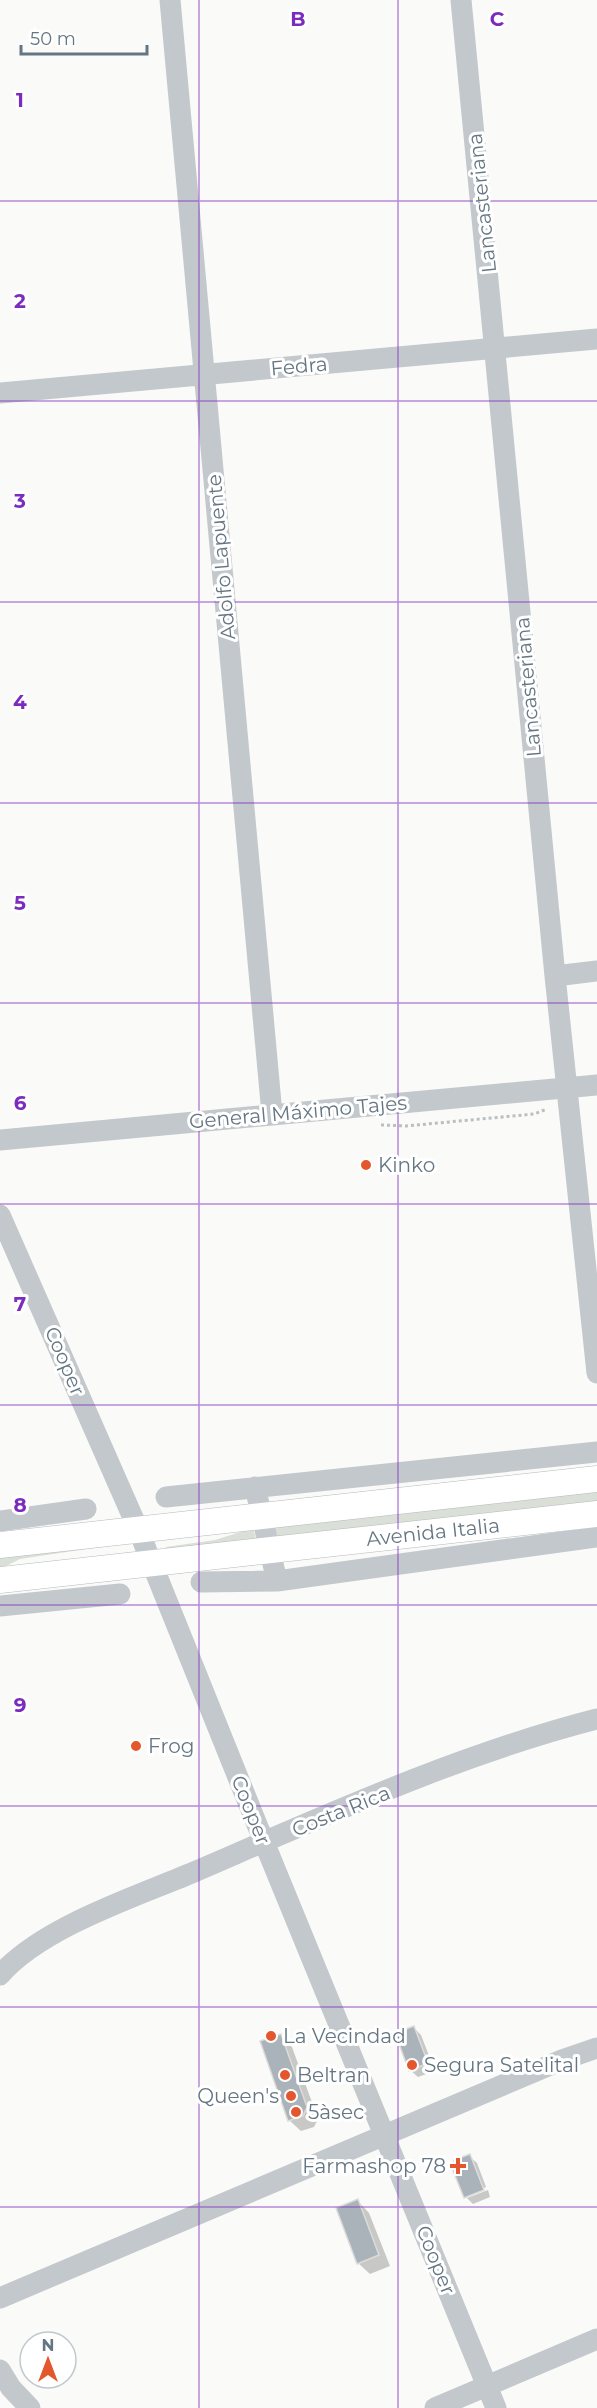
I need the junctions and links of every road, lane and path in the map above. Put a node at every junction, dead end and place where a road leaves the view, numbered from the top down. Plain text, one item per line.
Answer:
1 (170, 0) edge
2 (461, 0) edge
3 (597, 339) edge
4 (496, 347) junction
5 (204, 375) junction
6 (0, 393) edge
7 (597, 971) edge
8 (555, 976) junction
9 (597, 1085) edge
10 (567, 1088) junction
11 (272, 1114) junction
12 (0, 1140) edge
13 (0, 1215) edge
14 (597, 1373) edge
15 (597, 1452) edge
16 (376, 1475) junction
17 (597, 1479) edge
18 (323, 1480) junction
19 (255, 1487) junction
20 (215, 1491) junction
21 (166, 1497) dead end
22 (381, 1504) junction
23 (86, 1509) dead end
24 (328, 1510) junction
25 (597, 1514) edge
26 (262, 1516) junction
27 (221, 1519) junction
28 (0, 1521) edge
29 (138, 1528) junction
30 (25, 1530) junction
31 (597, 1537) edge
32 (0, 1545) edge
33 (270, 1550) junction
34 (151, 1564) junction
35 (1, 1580) edge
36 (277, 1581) junction
37 (201, 1582) dead end
38 (31, 1589) junction
39 (120, 1594) dead end
40 (0, 1606) edge
41 (597, 1719) edge
42 (264, 1842) junction
43 (0, 1975) edge
44 (597, 2048) edge
45 (386, 2135) junction
46 (0, 2298) edge
47 (597, 2339) edge
48 (0, 2370) edge
49 (487, 2386) junction
50 (30, 2408) edge
51 (435, 2408) edge
52 (496, 2408) edge

1 - 5 street, Adolfo Lapuente
2 - 4 street, Lancasteriana
3 - 4 street, Fedra
4 - 5 street, Fedra
4 - 8 street, Lancasteriana
5 - 6 street, Fedra
5 - 11 street, Adolfo Lapuente
7 - 8 street
8 - 10 street, Lancasteriana
9 - 10 street, General Máximo Tajes
10 - 11 street, General Máximo Tajes
10 - 14 street, Lancasteriana
11 - 12 street, General Máximo Tajes
13 - 29 street, Cooper
15 - 16 street
16 - 18 street
16 - 22 street, Avenida Italia
17 - 22 main road, Avenida Italia
18 - 19 street
18 - 24 street
19 - 20 street
19 - 26 street
20 - 21 street
20 - 27 street
22 - 24 main road, Avenida Italia
23 - 30 street, Avenida Italia
24 - 26 main road, Avenida Italia
25 - 33 main road, Avenida Italia
26 - 27 main road, Avenida Italia
26 - 33 street
26 - 34 main road
27 - 29 main road, Avenida Italia
28 - 30 street, Avenida Italia
29 - 30 main road, Avenida Italia
29 - 34 street, Cooper
29 - 35 main road
30 - 32 main road, Avenida Italia
31 - 36 street, Avenida Italia
33 - 34 main road, Avenida Italia
33 - 36 street
34 - 38 main road, Avenida Italia
34 - 42 street, Cooper
35 - 38 main road, Avenida Italia
36 - 37 street, Avenida Italia
38 - 39 street, Avenida Italia
38 - 40 street, Avenida Italia
41 - 42 street, Costa Rica
42 - 43 street, Costa Rica
42 - 45 street, Cooper
44 - 45 street
45 - 46 street
45 - 49 street, Cooper
47 - 49 street
48 - 50 street
49 - 51 street
49 - 52 street, Cooper

